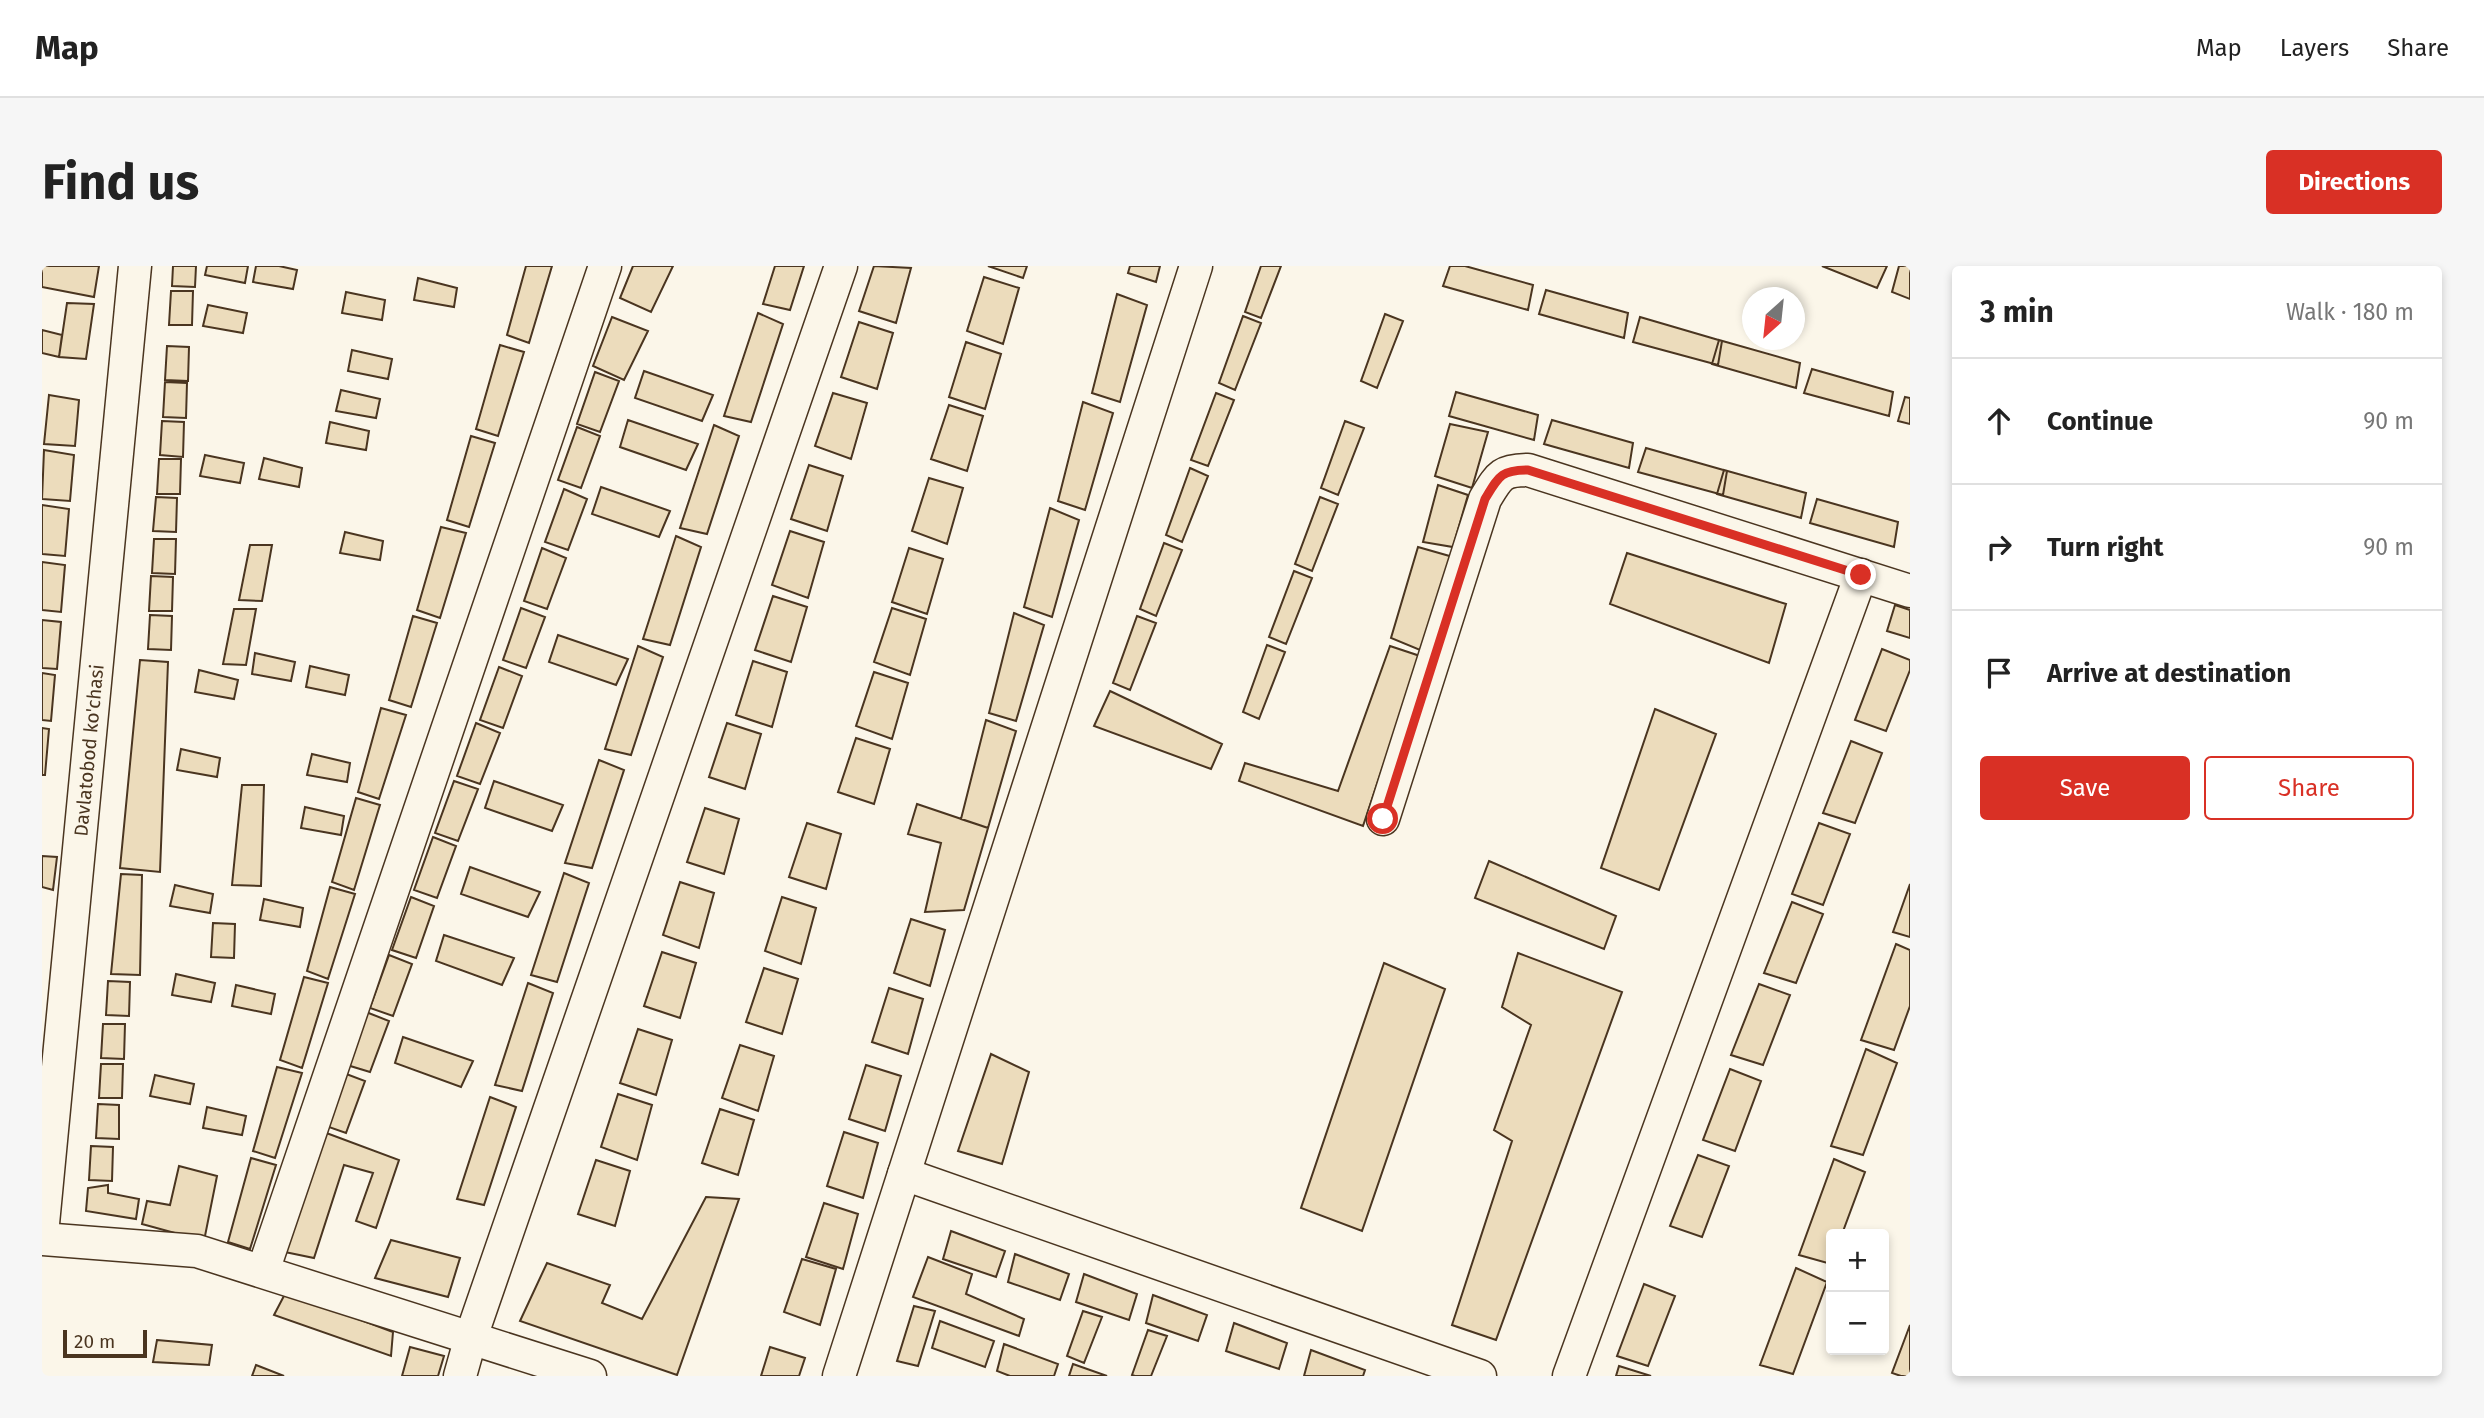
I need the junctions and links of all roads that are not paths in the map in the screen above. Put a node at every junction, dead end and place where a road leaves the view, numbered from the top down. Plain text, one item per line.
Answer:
1 (135, 266) edge
2 (605, 266) edge
3 (841, 266) edge
4 (1196, 266) edge
5 (1861, 575) junction
6 (1910, 591) edge
7 (1383, 819) dead end
8 (904, 1174) junction
9 (42, 1237) edge
10 (263, 1271) junction
11 (471, 1336) junction
12 (460, 1376) edge
13 (590, 1376) edge
14 (839, 1376) edge
15 (1480, 1376) edge
16 (1569, 1376) edge

1 - 9 street, Davlatobod ko'chasi
2 - 10 street
3 - 11 street
4 - 8 street
5 - 6 street
5 - 7 street
5 - 16 street
8 - 14 street
8 - 15 street
9 - 10 street
10 - 11 street
11 - 12 street
11 - 13 street

